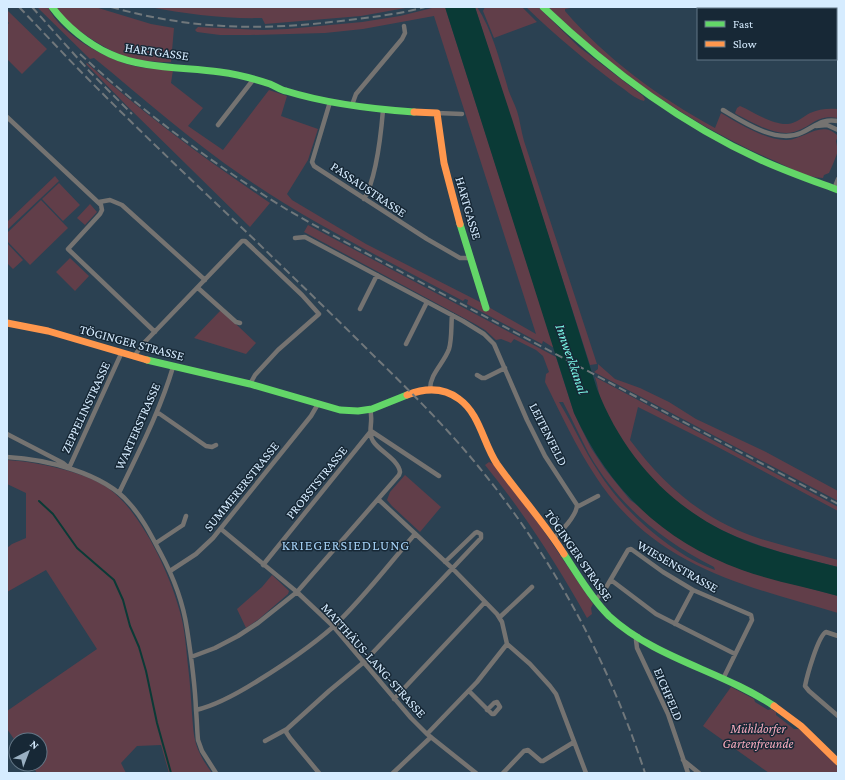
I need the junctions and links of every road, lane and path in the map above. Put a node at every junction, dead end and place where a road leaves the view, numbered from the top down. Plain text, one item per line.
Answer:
1 (52, 7) edge
2 (543, 7) edge
3 (404, 26) dead end
4 (253, 80) junction
5 (330, 102) junction
6 (352, 105) junction
7 (383, 110) junction
8 (722, 110) dead end
9 (437, 113) junction
10 (462, 114) dead end
11 (7, 117) edge
12 (838, 121) edge
13 (218, 124) dead end
14 (815, 126) junction
15 (838, 130) edge
16 (838, 179) edge
17 (836, 190) edge
18 (364, 199) junction
19 (99, 202) junction
20 (295, 238) dead end
21 (470, 258) junction
22 (377, 276) junction
23 (205, 280) junction
24 (198, 288) junction
25 (427, 302) junction
26 (486, 308) dead end
27 (360, 309) dead end
28 (452, 315) junction
29 (7, 323) edge
30 (240, 323) dead end
31 (155, 332) junction
32 (406, 344) dead end
33 (121, 354) junction
34 (134, 357) junction
35 (173, 367) junction
36 (505, 368) junction
37 (477, 375) dead end
38 (250, 384) junction
39 (430, 389) junction
40 (318, 404) junction
41 (370, 410) junction
42 (157, 412) junction
43 (371, 431) junction
44 (7, 434) edge
45 (216, 445) dead end
46 (7, 457) edge
47 (69, 468) junction
48 (439, 476) dead end
49 (119, 493) junction
50 (598, 496) dead end
51 (378, 499) junction
52 (577, 507) junction
53 (186, 516) dead end
54 (221, 529) junction
55 (415, 534) junction
56 (554, 538) junction
57 (156, 544) junction
58 (445, 562) junction
59 (263, 565) junction
60 (452, 568) junction
61 (170, 571) junction
62 (611, 580) junction
63 (532, 587) dead end
64 (693, 590) junction
65 (297, 592) junction
66 (595, 600) junction
67 (485, 602) junction
68 (500, 618) junction
69 (675, 624) junction
70 (333, 626) junction
71 (638, 636) junction
72 (838, 636) edge
73 (507, 644) junction
74 (735, 654) junction
75 (190, 657) junction
76 (364, 662) junction
77 (723, 679) junction
78 (469, 691) junction
79 (394, 699) junction
80 (196, 710) junction
81 (488, 710) dead end
82 (838, 716) edge
83 (287, 731) junction
84 (429, 735) junction
85 (266, 741) dead end
86 (574, 742) junction
87 (683, 760) junction
88 (838, 762) edge
89 (216, 773) edge
90 (320, 773) edge
91 (393, 773) edge
92 (476, 773) edge
93 (503, 773) edge
94 (586, 773) edge
95 (688, 773) edge
96 (699, 773) edge

1 - 4 street, HARTGASSE
2 - 17 street
3 - 6 street
4 - 5 street, HARTGASSE
4 - 13 street
5 - 6 street, HARTGASSE
5 - 18 street, PASSAUSTRASSE
6 - 7 street, HARTGASSE
7 - 9 street, HARTGASSE
7 - 18 street
8 - 14 street
9 - 10 street, HARTGASSE
9 - 21 street, HARTGASSE
11 - 19 street
12 - 14 street
14 - 15 street
16 - 17 street
18 - 21 street, PASSAUSTRASSE
19 - 23 street
19 - 31 street
20 - 22 street, LEITENFELD
21 - 26 street, HARTGASSE
22 - 25 street, LEITENFELD
22 - 27 street
23 - 24 street
23 - 38 street
24 - 30 street
24 - 31 street
25 - 28 street, LEITENFELD
25 - 32 street
28 - 36 street, LEITENFELD
28 - 39 street
29 - 33 street, TÖGINGER STRASSE
31 - 34 street
33 - 34 street, TÖGINGER STRASSE
33 - 47 street, ZEPPELINSTRASSE
34 - 35 street, TÖGINGER STRASSE
35 - 38 street, TÖGINGER STRASSE
35 - 42 street, WARTERSTRASSE
36 - 37 street
36 - 52 street, LEITENFELD
38 - 40 street, TÖGINGER STRASSE
39 - 41 street, TÖGINGER STRASSE
39 - 56 street, TÖGINGER STRASSE
40 - 41 street, TÖGINGER STRASSE
40 - 54 street, SUMMERERSTRASSE
41 - 43 street
42 - 45 street
42 - 49 street, WARTERSTRASSE
43 - 48 street
43 - 51 street
43 - 59 street, PROBSTSTRASSE
44 - 47 street
46 - 47 street
47 - 49 street
49 - 57 street
50 - 52 street
51 - 55 street
51 - 65 street
52 - 56 street
53 - 57 street
54 - 59 street, MATTHÄUS-LANG-STRASSE
54 - 61 street, SUMMERERSTRASSE
55 - 58 street
55 - 70 street
56 - 66 street, TÖGINGER STRASSE
57 - 61 street
58 - 60 street
58 - 60 street
59 - 65 street, MATTHÄUS-LANG-STRASSE
60 - 67 street
60 - 76 street
61 - 75 street
62 - 64 street, WIESENSTRASSE
62 - 66 street, WIESENSTRASSE
62 - 69 street
63 - 68 street
64 - 69 street
64 - 74 street, WIESENSTRASSE
65 - 70 street, MATTHÄUS-LANG-STRASSE
65 - 75 street
66 - 71 street, TÖGINGER STRASSE
67 - 68 street
67 - 79 street
68 - 73 street
69 - 74 street
70 - 76 street, MATTHÄUS-LANG-STRASSE
70 - 80 street
71 - 77 street, TÖGINGER STRASSE
71 - 87 street, EICHFELD
72 - 82 street
73 - 78 street
73 - 86 street
74 - 77 street, WIESENSTRASSE
75 - 80 street
76 - 79 street, MATTHÄUS-LANG-STRASSE
76 - 83 street
77 - 88 street, TÖGINGER STRASSE
78 - 81 street
78 - 84 street
79 - 84 street, MATTHÄUS-LANG-STRASSE
80 - 89 street
83 - 85 street
83 - 90 street
84 - 91 street
84 - 92 street, MATTHÄUS-LANG-STRASSE
86 - 93 street
86 - 94 street
87 - 95 street, EICHFELD
87 - 96 street

